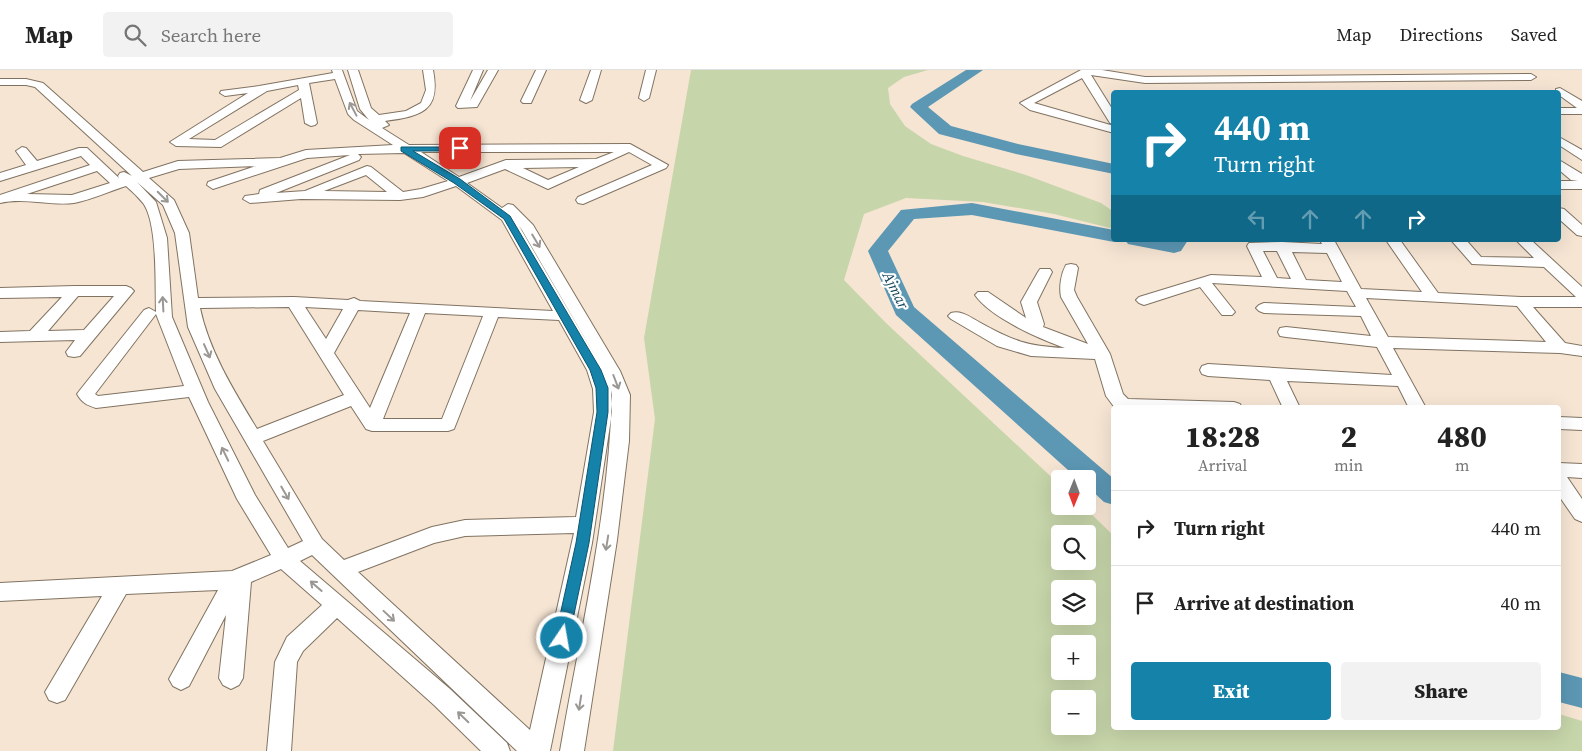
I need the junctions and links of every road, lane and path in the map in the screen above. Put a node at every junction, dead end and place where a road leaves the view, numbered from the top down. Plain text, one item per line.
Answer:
1 (428, 70) edge
2 (478, 70) edge
3 (493, 70) edge
4 (541, 70) edge
5 (596, 70) edge
6 (651, 70) edge
7 (1089, 70) edge
8 (1185, 70) edge
9 (1386, 70) edge
10 (1520, 70) edge
11 (345, 75) edge
12 (1531, 77) junction
13 (1194, 79) junction
14 (1145, 80) junction
15 (1398, 80) junction
16 (303, 81) edge
17 (0, 82) edge
18 (1542, 85) dead end
19 (0, 88) edge
20 (264, 88) junction
21 (1409, 88) dead end
22 (1152, 90) edge
23 (1203, 90) edge
24 (225, 93) dead end
25 (1561, 97) edge
26 (644, 98) dead end
27 (586, 100) dead end
28 (527, 101) dead end
29 (1580, 106) edge
30 (1561, 111) edge
31 (1111, 116) edge
32 (374, 119) junction
33 (311, 123) dead end
34 (1111, 129) edge
35 (1561, 139) edge
36 (1582, 139) edge
37 (1561, 140) edge
38 (630, 148) junction
39 (378, 149) junction
40 (412, 149) junction
41 (22, 151) dead end
42 (320, 154) junction
43 (1582, 156) edge
44 (281, 162) junction
45 (209, 163) junction
46 (336, 164) junction
47 (506, 164) junction
48 (596, 164) junction
49 (34, 166) junction
50 (100, 166) junction
51 (1561, 166) edge
52 (0, 177) edge
53 (1582, 178) edge
54 (58, 180) junction
55 (463, 180) junction
56 (130, 181) junction
57 (1561, 185) edge
58 (1582, 185) edge
59 (301, 196) junction
60 (400, 196) junction
61 (6, 197) edge
62 (73, 199) junction
63 (583, 200) dead end
64 (1561, 219) edge
65 (1580, 226) edge
66 (1394, 242) edge
67 (1460, 242) edge
68 (1525, 242) edge
69 (1329, 245) edge
70 (1282, 246) junction
71 (1546, 263) junction
72 (1072, 268) dead end
73 (1045, 272) dead end
74 (1203, 282) junction
75 (1272, 283) junction
76 (1301, 284) junction
77 (1355, 290) junction
78 (75, 291) junction
79 (982, 295) dead end
80 (1582, 295) edge
81 (3, 296) edge
82 (1433, 297) junction
83 (1144, 300) dead end
84 (294, 302) junction
85 (1521, 302) junction
86 (1582, 302) edge
87 (191, 304) junction
88 (354, 304) junction
89 (420, 307) junction
90 (1264, 308) dead end
91 (492, 312) junction
92 (1227, 312) dead end
93 (1367, 312) junction
94 (149, 313) dead end
95 (564, 316) junction
96 (956, 316) dead end
97 (1034, 329) junction
98 (1286, 332) dead end
99 (88, 335) junction
100 (35, 336) junction
101 (0, 337) edge
102 (1382, 342) junction
103 (1560, 348) junction
104 (1582, 351) edge
105 (74, 352) dead end
106 (326, 353) junction
107 (1102, 354) junction
108 (1208, 370) dead end
109 (1276, 375) junction
110 (1403, 381) junction
111 (194, 391) junction
112 (354, 398) junction
113 (1123, 405) edge
114 (1291, 405) edge
115 (1416, 405) edge
116 (1561, 423) edge
117 (1582, 424) edge
118 (372, 426) junction
119 (252, 438) junction
120 (1561, 470) edge
121 (1582, 471) edge
122 (1561, 484) edge
123 (1582, 514) edge
124 (585, 525) junction
125 (315, 545) junction
126 (284, 559) junction
127 (340, 570) junction
128 (237, 579) junction
129 (119, 587) junction
130 (1, 593) edge
131 (337, 604) junction
132 (231, 678) dead end
133 (181, 679) dead end
134 (57, 692) dead end
135 (279, 751) edge
136 (498, 751) edge
137 (536, 751) edge
138 (572, 751) edge

1 - 32 street
2 - 3 street
4 - 28 street
5 - 27 street
6 - 26 street
7 - 14 street
7 - 31 street
7 - 34 street
8 - 13 street
9 - 15 street
10 - 12 street
11 - 16 street
11 - 32 street
40 -> 11 street
12 - 15 street
12 - 18 street
13 - 14 street
13 - 15 street
13 - 23 street
14 - 22 street
15 - 21 street
16 - 20 street
16 - 20 street
16 - 33 street
17 - 56 street
19 - 56 street
20 - 24 street
25 - 29 street
29 - 30 street
32 - 40 street
35 - 36 street
37 - 43 street
38 - 40 street
38 - 48 street
38 - 63 street
39 - 40 street
39 - 42 street
39 - 46 street
40 - 55 street
41 - 49 street
42 - 44 street
42 - 46 street
44 - 45 street
44 - 45 street
45 - 56 street
46 - 59 street
47 - 48 street
47 - 48 street
47 - 55 street
49 - 50 street
49 - 52 street
50 - 54 street
50 - 56 street
51 - 53 street
54 - 61 street
54 - 62 street
55 - 60 street
55 - 95 street
55 -> 138 street
56 - 62 street
56 -> 87 street
111 -> 56 street
57 - 58 street
59 - 60 street
59 - 60 street
61 - 62 street
64 - 65 street
66 - 82 street
67 - 71 street
68 - 71 street
69 - 70 street
69 - 77 street
70 - 75 street
70 - 76 street
71 - 80 street
72 - 107 street
73 - 97 street
74 - 75 street
74 - 83 street
74 - 92 street
75 - 76 street
76 - 77 street
77 - 82 street
77 - 93 street
78 - 81 street
78 - 99 street
78 - 100 street
79 - 97 street
82 - 85 street
84 - 87 street
84 - 88 street
84 - 106 street
85 - 86 street
85 - 103 street
87 -> 119 street
88 - 89 street
88 - 106 street
89 - 91 street
89 - 118 street
90 - 93 street
91 - 95 street
91 - 118 street
93 - 102 street
94 - 111 street
95 - 124 street
96 - 107 street
97 - 107 street
98 - 102 street
99 - 100 street
99 - 105 street
100 - 101 street
102 - 103 street
102 - 110 street
103 - 104 street
106 - 112 street
107 - 113 street
108 - 109 street
109 - 110 street
109 - 114 street
110 - 115 street
126 -> 111 street
112 - 118 street
112 - 119 street
116 - 117 street
119 -> 125 street
120 - 121 street
122 - 123 street
124 - 127 street
124 - 137 street
125 - 126 street
125 - 127 street
126 - 128 street
131 -> 126 street
127 -> 137 street
128 - 129 street
128 - 132 street
128 - 133 street
129 - 130 street
129 - 134 street
131 - 135 street
136 -> 131 street

